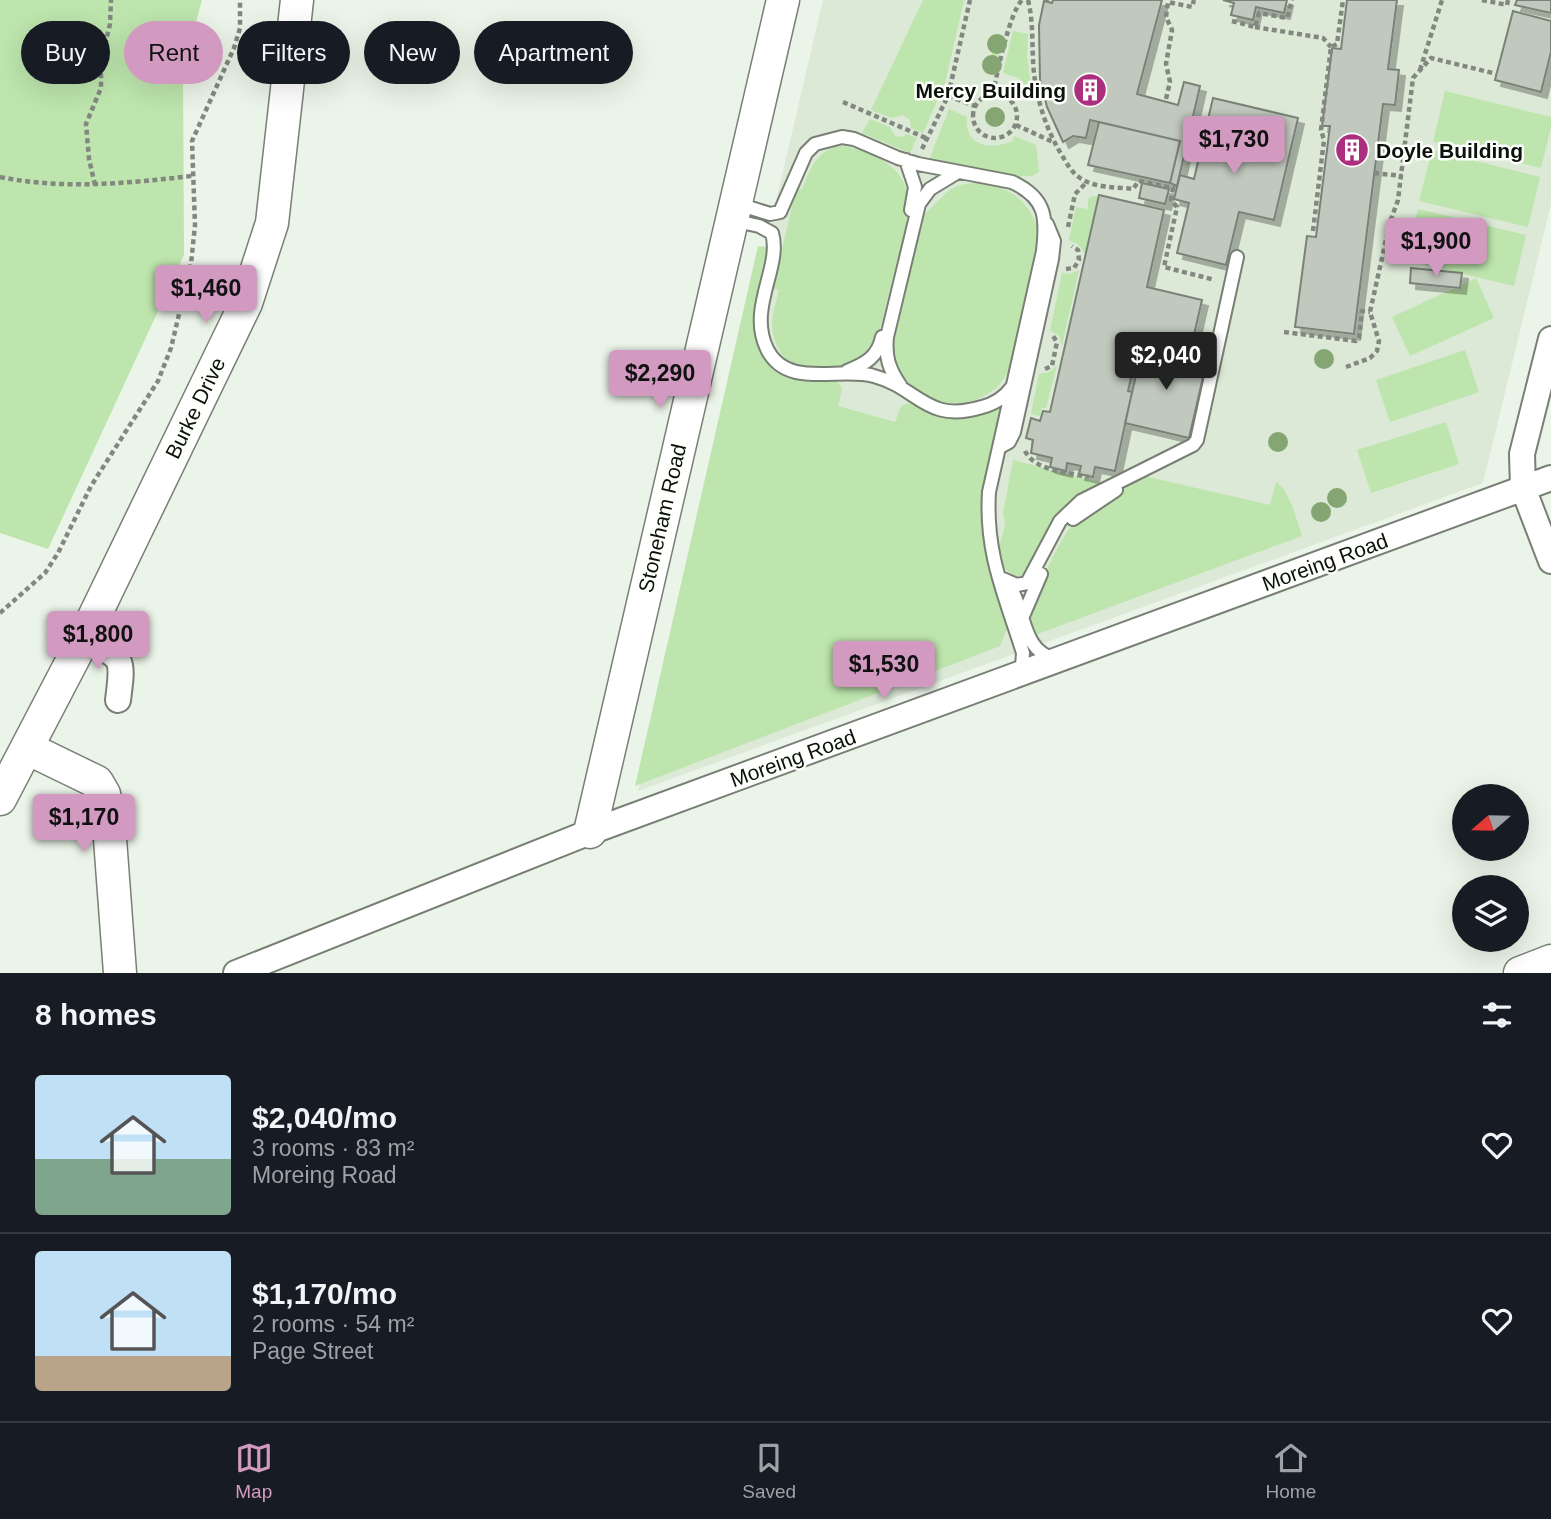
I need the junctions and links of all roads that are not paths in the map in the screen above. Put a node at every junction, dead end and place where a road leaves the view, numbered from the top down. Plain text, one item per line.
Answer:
1 (297, 0) edge
2 (783, 0) edge
3 (912, 162) junction
4 (958, 172) junction
5 (733, 212) junction
6 (1046, 224) junction
7 (1237, 257) dead end
8 (1048, 279) junction
9 (1035, 289) junction
10 (1551, 339) edge
11 (1033, 343) junction
12 (1020, 352) junction
13 (838, 374) junction
14 (1014, 384) junction
15 (907, 393) junction
16 (1000, 447) junction
17 (1139, 474) junction
18 (1551, 478) edge
19 (1523, 488) junction
20 (1551, 561) edge
21 (995, 567) junction
22 (1003, 579) junction
23 (1023, 617) junction
24 (83, 640) junction
25 (1059, 660) junction
26 (1014, 677) junction
27 (118, 700) dead end
28 (27, 748) junction
29 (0, 799) edge
30 (590, 832) junction
31 (1551, 961) edge
32 (120, 973) edge
33 (236, 973) edge
34 (1520, 973) edge

1 - 24 street, Burke Drive
2 - 5 street, Stoneham Road
3 - 4 lane
3 - 5 lane
3 - 13 lane
4 - 6 lane
4 - 15 lane
5 - 13 lane
5 - 30 street, Stoneham Road
6 - 8 lane
6 - 9 lane
7 - 17 lane
8 - 9 lane
8 - 11 lane
9 - 12 lane
10 - 19 street
11 - 12 lane
11 - 16 lane
12 - 14 lane
13 - 15 lane
14 - 15 lane
14 - 16 lane
16 - 21 lane
17 - 22 lane
17 - 23 lane
18 - 19 street, Moreing Road
19 - 20 street
19 - 25 street, Moreing Road
21 - 22 lane
21 - 26 lane
22 - 23 lane
23 - 25 lane
24 - 27 street
24 - 28 street, Burke Drive
25 - 26 street, Moreing Road
26 - 30 street, Moreing Road
28 - 29 street, Burke Drive
28 - 32 street
30 - 33 street, Moreing Road
31 - 34 street

